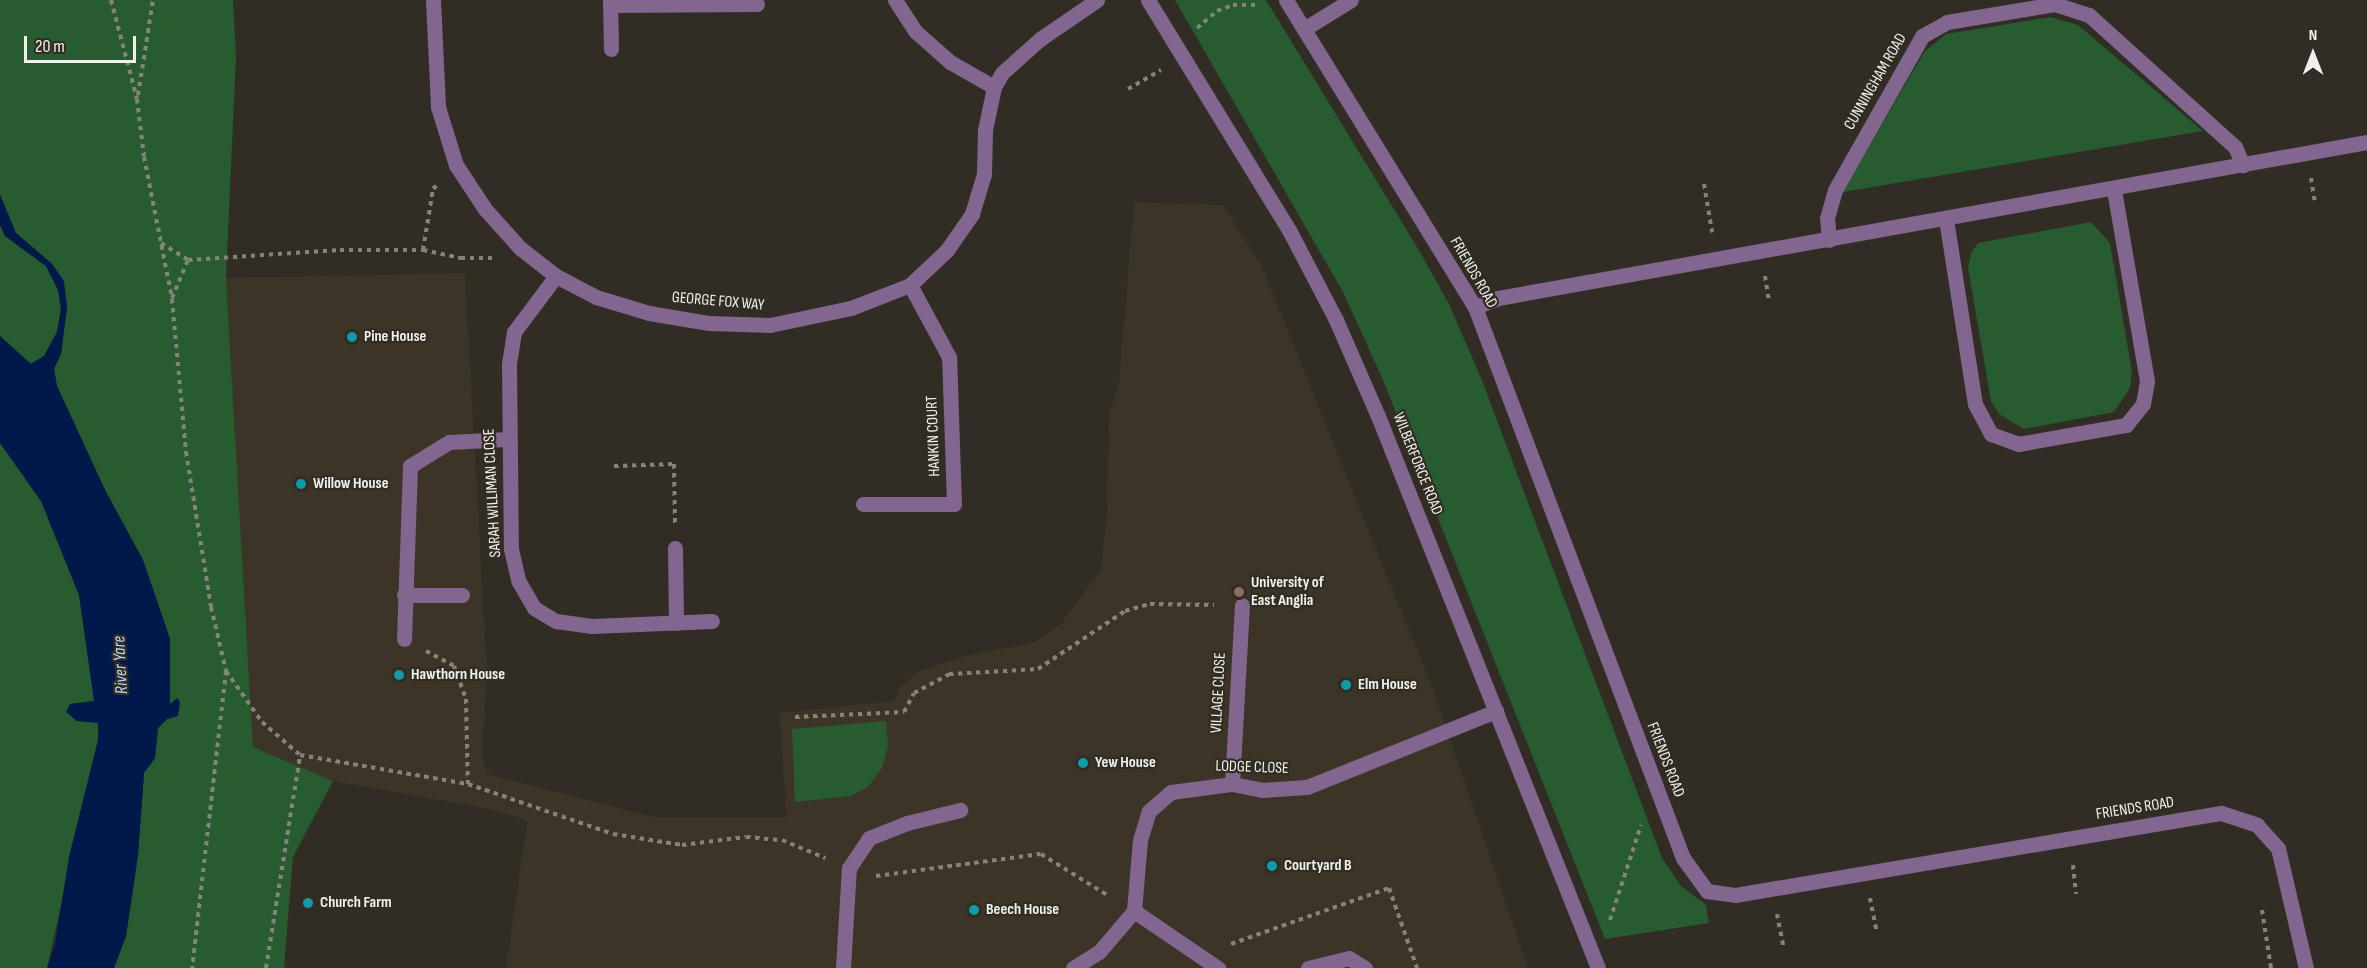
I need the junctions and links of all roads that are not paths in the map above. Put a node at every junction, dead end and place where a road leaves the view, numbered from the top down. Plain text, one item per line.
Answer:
1 (433, 0) edge
2 (895, 0) edge
3 (1097, 0) edge
4 (1148, 0) edge
5 (1286, 0) edge
6 (1351, 0) edge
7 (610, 3) edge
8 (757, 4) dead end
9 (1304, 29) junction
10 (611, 50) dead end
11 (994, 87) junction
12 (2367, 142) edge
13 (2243, 165) junction
14 (2114, 189) junction
15 (1946, 219) junction
16 (1829, 240) junction
17 (556, 276) junction
18 (910, 285) junction
19 (1475, 307) junction
20 (507, 439) junction
21 (863, 504) dead end
22 (675, 548) road end
23 (404, 595) junction
24 (462, 595) dead end
25 (1242, 605) road end
26 (712, 621) dead end
27 (676, 623) junction
28 (404, 639) road end
29 (1496, 711) junction
30 (1232, 784) junction
31 (960, 810) dead end
32 (1134, 911) junction
33 (1215, 966) edge
34 (1597, 966) edge
35 (843, 968) edge
36 (1073, 968) edge
37 (1308, 968) edge
38 (1365, 968) edge
39 (2306, 968) edge

1 - 17 street, GEORGE FOX WAY
2 - 11 street
3 - 11 street, GEORGE FOX WAY
4 - 29 street, WILBERFORCE ROAD
5 - 9 street, FRIENDS ROAD
6 - 9 street
7 - 8 street
7 - 10 street
9 - 19 street, FRIENDS ROAD
11 - 18 street, GEORGE FOX WAY
12 - 13 street
13 - 14 street
13 - 16 street, CUNNINGHAM ROAD
14 - 15 street
14 - 15 street
15 - 16 street
16 - 19 street
17 - 18 street, GEORGE FOX WAY
17 - 20 street, SARAH WILLIMAN CLOSE
18 - 21 street, HANKIN COURT
19 - 39 street, FRIENDS ROAD
20 - 23 street
20 - 27 street, SARAH WILLIMAN CLOSE
22 - 27 street
23 - 24 street
23 - 28 street
25 - 30 street, VILLAGE CLOSE
26 - 27 street, SARAH WILLIMAN CLOSE
29 - 30 street, LODGE CLOSE
29 - 34 street, WILBERFORCE ROAD
30 - 32 street, LODGE CLOSE
31 - 35 street
32 - 33 street
32 - 36 street
37 - 38 street

